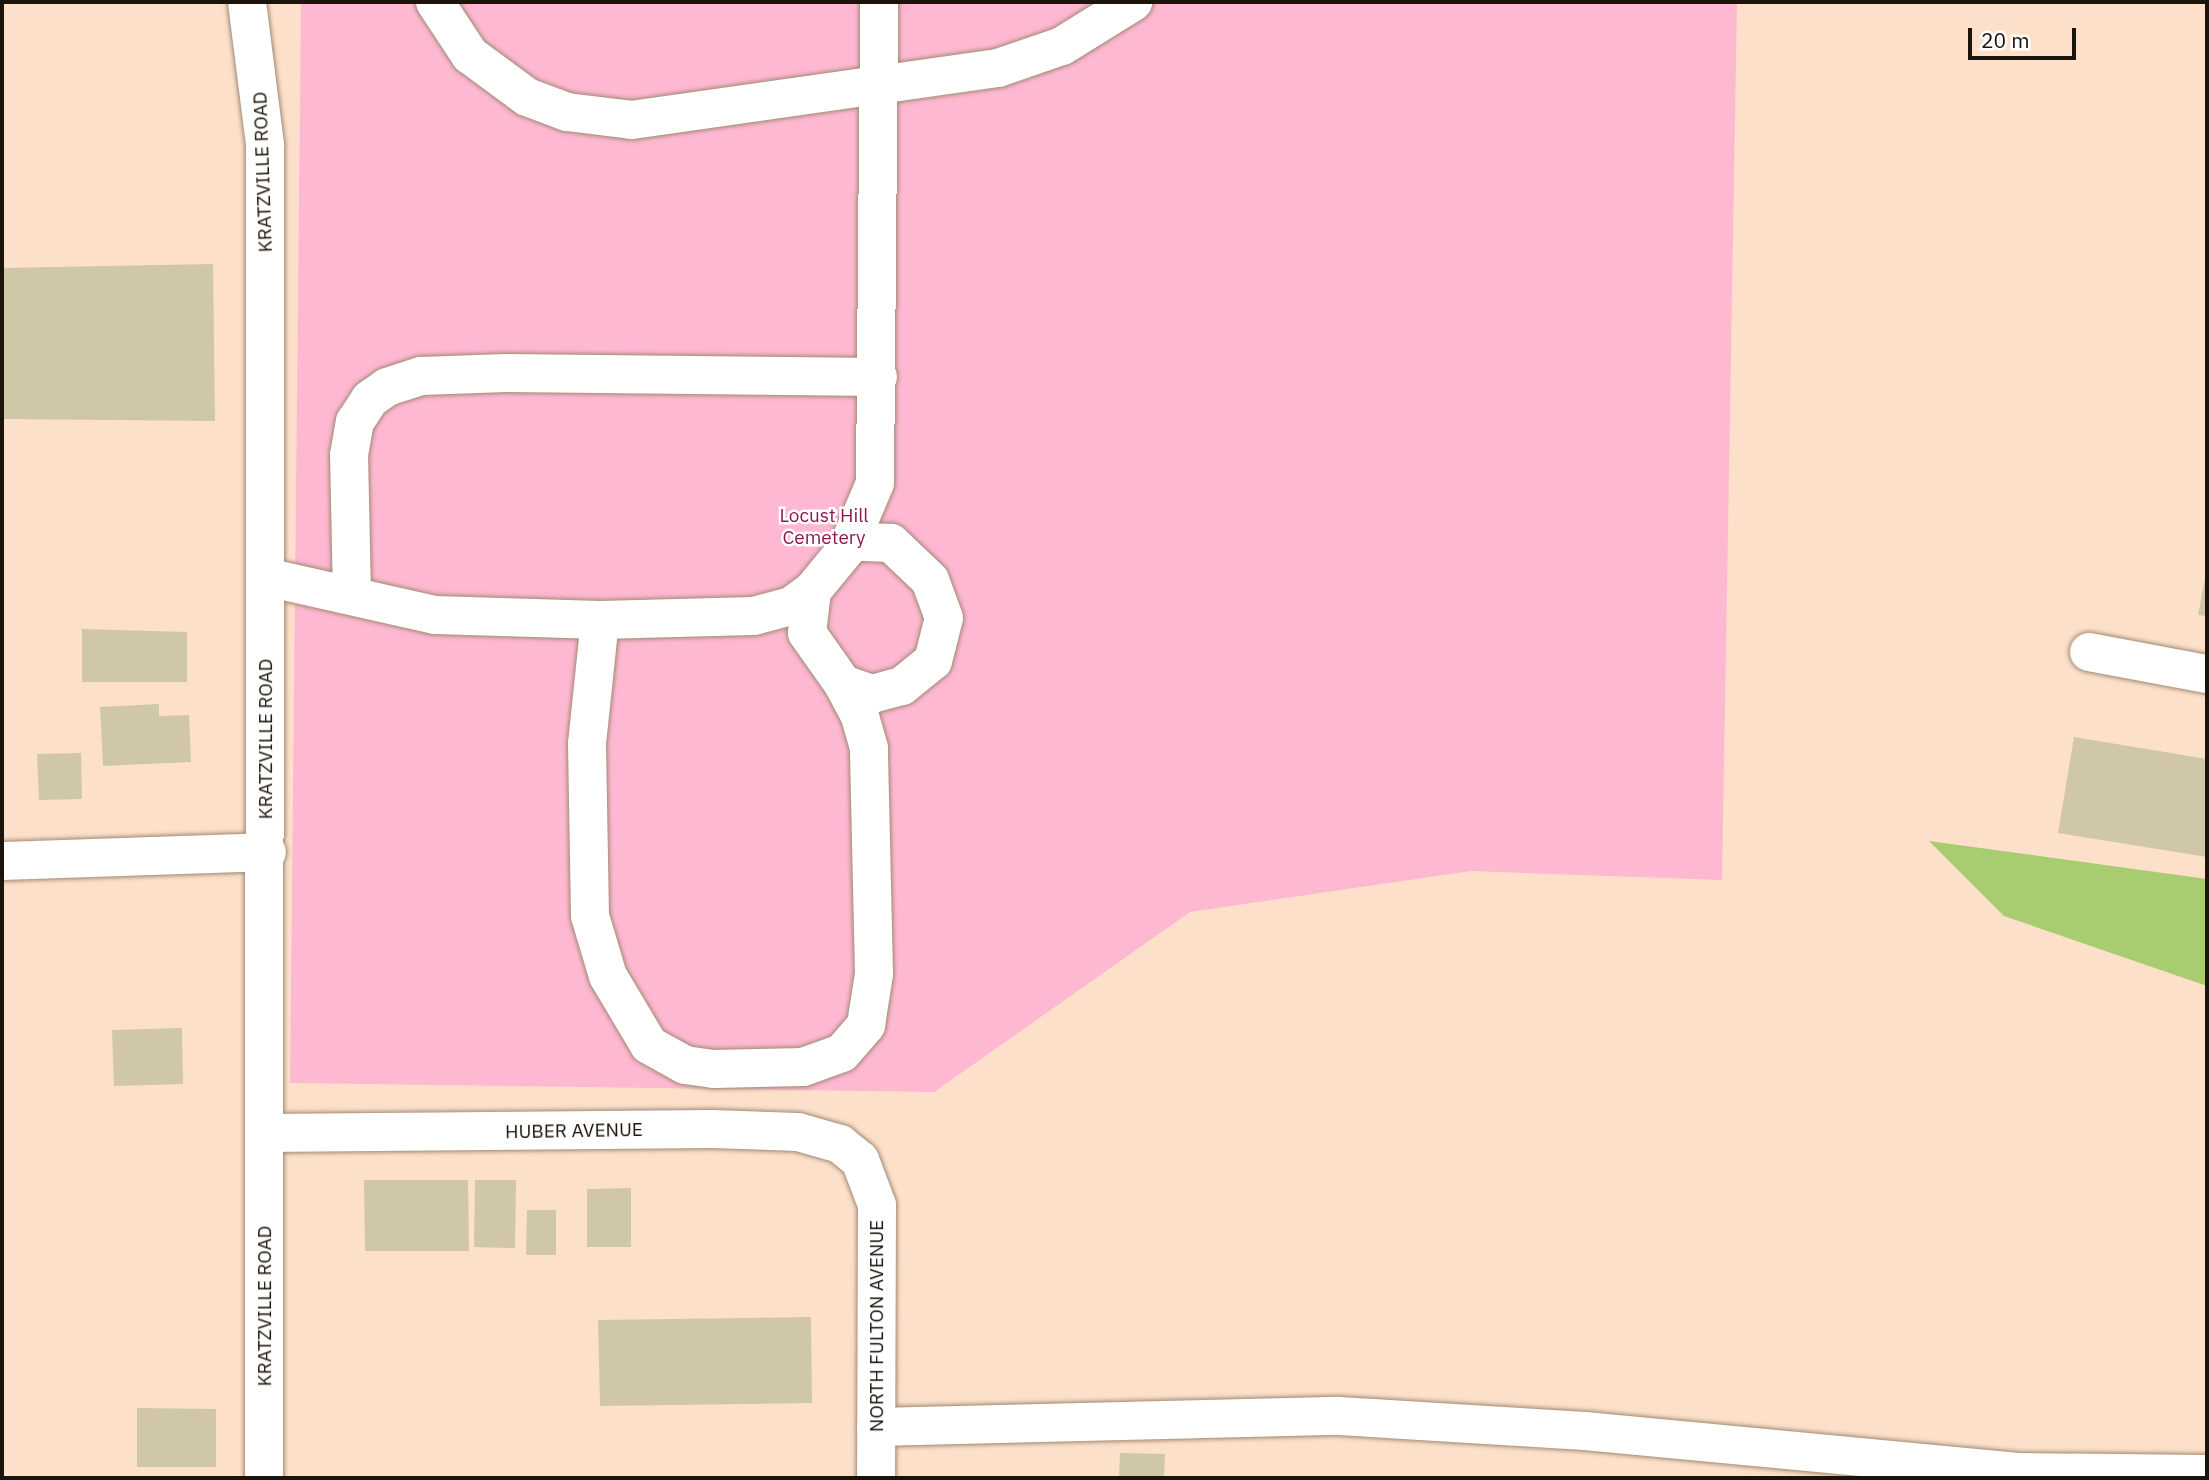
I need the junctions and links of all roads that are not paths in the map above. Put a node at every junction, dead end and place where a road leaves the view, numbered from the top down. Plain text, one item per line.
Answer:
1 (247, 2) edge
2 (435, 2) edge
3 (879, 2) edge
4 (1133, 2) edge
5 (879, 88) junction
6 (878, 377) junction
7 (875, 483) junction
8 (891, 544) junction
9 (848, 547) junction
10 (266, 577) junction
11 (812, 591) junction
12 (352, 596) junction
13 (754, 616) junction
14 (600, 620) junction
15 (807, 633) junction
16 (2089, 652) dead end
17 (2207, 674) edge
18 (843, 684) junction
19 (902, 686) junction
20 (869, 748) junction
21 (267, 852) junction
22 (2, 861) edge
23 (265, 1133) junction
24 (868, 1175) joint
25 (876, 1427) junction
26 (2207, 1474) edge
27 (2015, 1475) edge
28 (264, 1478) edge
29 (876, 1478) edge

1 - 10 main road, KRATZVILLE ROAD
2 - 5 main road
3 - 5 main road
4 - 5 main road
5 - 6 main road
6 - 7 main road
6 - 12 main road
7 - 8 main road
7 - 9 main road
8 - 9 main road
8 - 19 main road
9 - 11 main road
10 - 12 main road
10 - 21 main road, KRATZVILLE ROAD
11 - 13 main road
11 - 15 main road
12 - 14 main road
13 - 14 main road
13 - 15 main road
14 - 20 main road
15 - 18 main road
16 - 17 main road
18 - 19 main road
18 - 20 main road
19 - 20 main road
21 - 22 main road
21 - 23 main road, KRATZVILLE ROAD
23 - 24 main road, HUBER AVENUE
23 - 28 main road, KRATZVILLE ROAD
24 - 25 main road, NORTH FULTON AVENUE
25 - 27 main road
25 - 29 main road, NORTH FULTON AVENUE
26 - 27 main road

